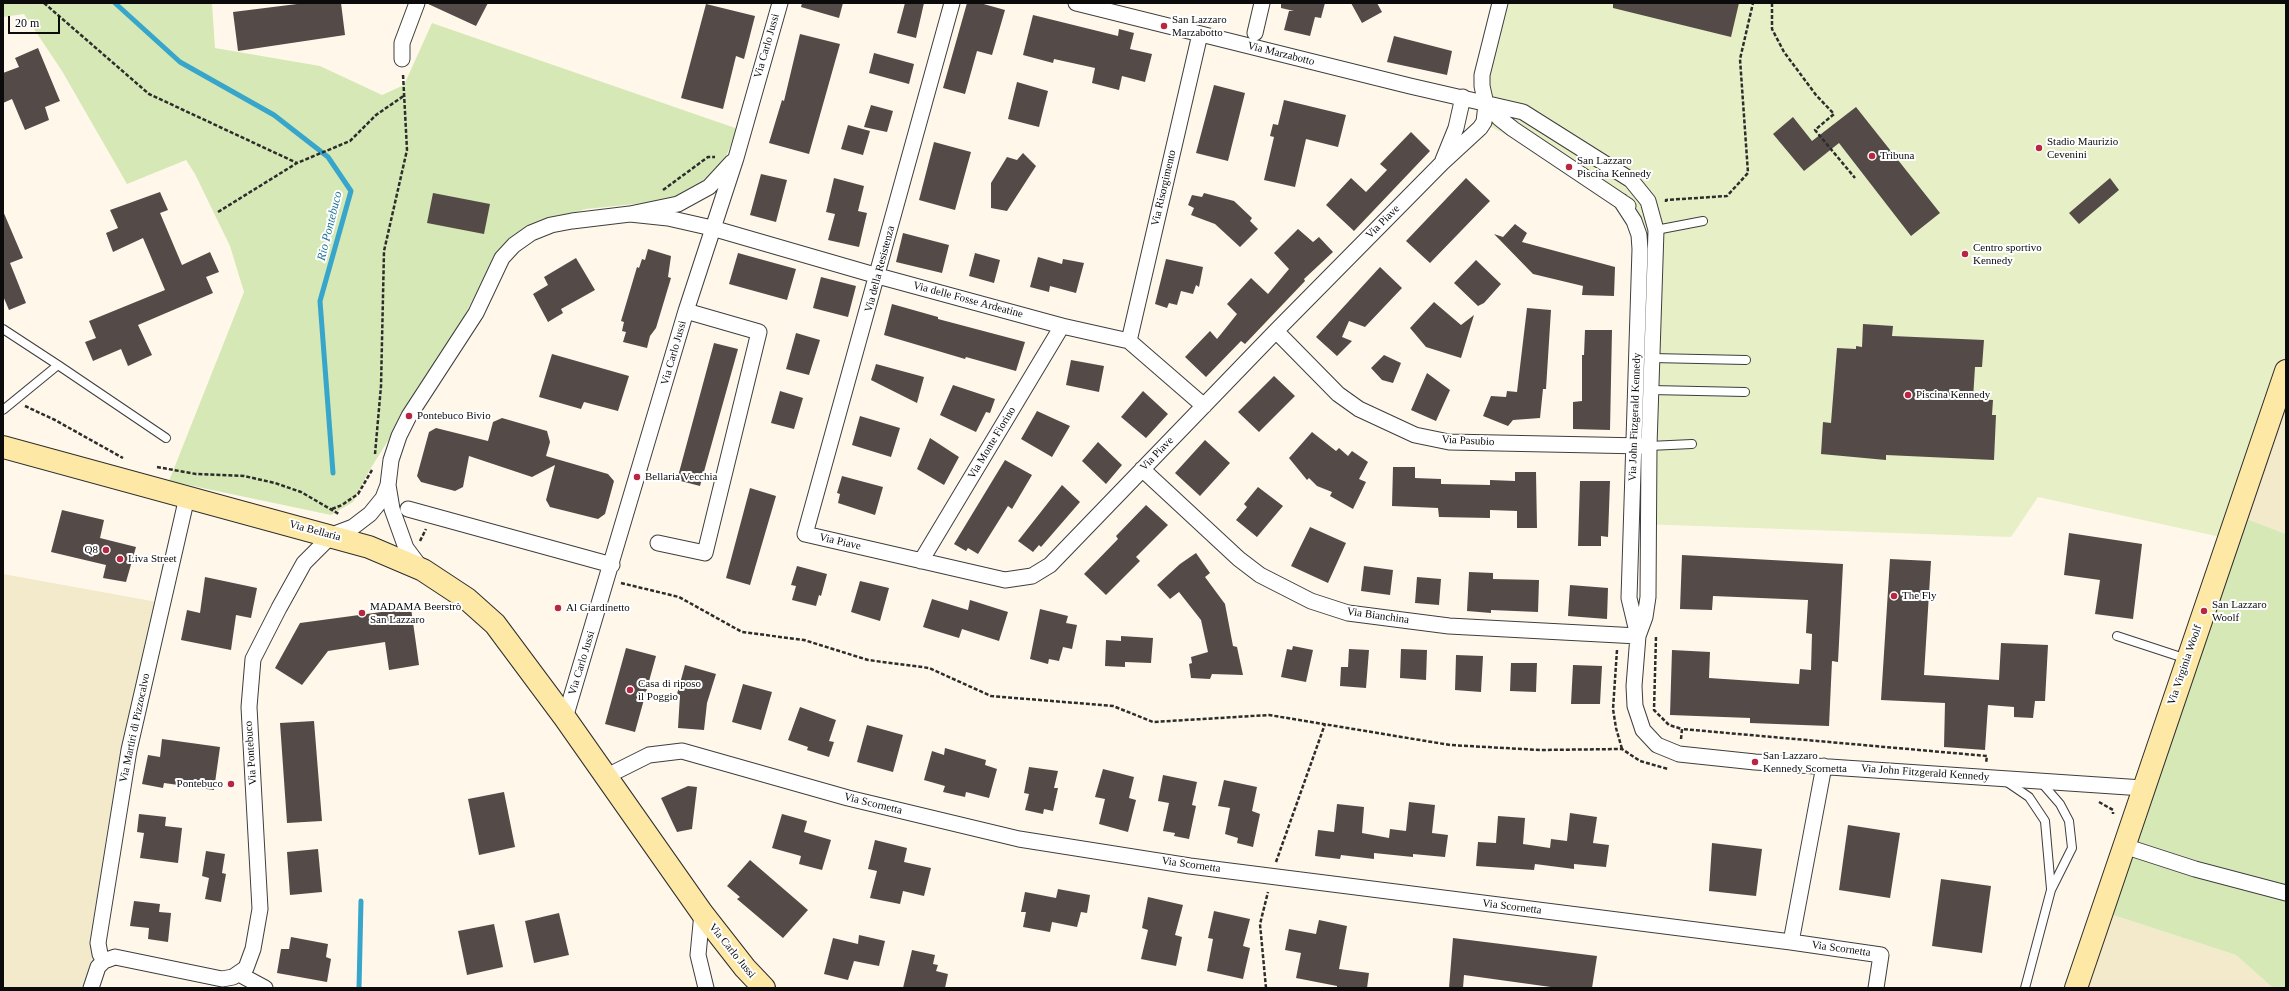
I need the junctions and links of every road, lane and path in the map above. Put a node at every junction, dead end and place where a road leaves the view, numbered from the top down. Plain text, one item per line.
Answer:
1 (44, 3) edge
2 (417, 3) edge
3 (780, 3) edge
4 (952, 3) edge
5 (1076, 3) edge
6 (1262, 3) edge
7 (1500, 3) edge
8 (1753, 3) edge
9 (1772, 3) edge
10 (1255, 33) dead end
11 (1200, 34) junction
12 (402, 59) joint
13 (405, 94) junction
14 (1463, 97) junction
15 (1486, 104) junction
16 (736, 158) junction
17 (297, 163) junction
18 (1442, 163) junction
19 (1856, 178) dead end
20 (661, 191) dead end
21 (1666, 200) dead end
22 (1621, 201) junction
23 (218, 212) dead end
24 (630, 214) junction
25 (1703, 221) dead end
26 (712, 228) junction
27 (1656, 230) junction
28 (878, 276) junction
29 (686, 311) junction
30 (1062, 326) junction
31 (3, 329) edge
32 (1276, 331) junction
33 (1129, 341) junction
34 (1652, 358) junction
35 (1746, 360) dead end
36 (58, 365) junction
37 (2286, 371) edge
38 (1652, 390) junction
39 (1745, 392) dead end
40 (14, 401) junction
41 (1204, 406) junction
42 (3, 410) edge
43 (166, 438) dead end
44 (1692, 444) dead end
45 (1634, 446) junction
46 (1649, 446) junction
47 (3, 447) edge
48 (124, 459) dead end
49 (374, 461) dead end
50 (153, 466) dead end
51 (374, 468) dead end
52 (1142, 469) junction
53 (388, 486) junction
54 (187, 497) junction
55 (332, 509) junction
56 (408, 509) dead end
57 (339, 514) dead end
58 (429, 524) dead end
59 (805, 534) joint
60 (332, 535) junction
61 (658, 542) dead end
62 (419, 543) dead end
63 (921, 561) junction
64 (612, 565) junction
65 (423, 570) junction
66 (607, 580) junction
67 (1638, 636) junction
68 (2117, 636) dead end
69 (2187, 659) junction
70 (565, 718) junction
71 (1324, 724) junction
72 (1622, 749) dead end
73 (1824, 766) junction
74 (605, 777) junction
75 (2002, 778) junction
76 (2040, 781) junction
77 (2143, 788) junction
78 (2124, 846) junction
79 (1271, 876) junction
80 (2052, 890) junction
81 (2286, 893) edge
82 (702, 912) junction
83 (1791, 942) junction
84 (104, 961) junction
85 (239, 974) junction
86 (91, 988) edge
87 (246, 988) edge
88 (265, 988) edge
89 (706, 988) edge
90 (764, 988) edge
91 (1266, 988) edge
92 (1876, 988) edge
93 (2025, 988) edge
94 (2076, 988) edge

1 - 17 path
2 - 12 street
3 - 16 street, Via Carlo Jussi
4 - 28 street, Via della Resistenza
5 - 11 street, Via Marzabotto
6 - 10 street
7 - 15 street
8 - 21 path
9 - 19 path
11 - 14 street, Via Marzabotto
11 - 33 street, Via Risorgimento
12 - 13 path
13 - 17 path
13 - 49 path
14 - 15 street, Via Marzabotto
14 - 18 street, Via Piave
15 - 18 street, Via Piave
15 - 22 street, Via John Fitzgerald Kennedy
15 - 27 street, Via John Fitzgerald Kennedy
16 - 20 path
16 - 24 street, Via Carlo Jussi
16 - 26 street, Via Carlo Jussi
17 - 23 path
18 - 32 street, Via Piave
22 - 27 street, Via John Fitzgerald Kennedy
22 - 45 street, Via John Fitzgerald Kennedy
24 - 26 street, Via Carlo Jussi
24 - 53 street, Via Carlo Jussi
25 - 27 lane
26 - 28 street, Via delle Fosse Ardeatine
26 - 29 street, Via Carlo Jussi
27 - 34 street, Via John Fitzgerald Kennedy
28 - 30 street, Via delle Fosse Ardeatine
28 - 59 street, Via della Resistenza
29 - 61 street, Via Carlo Jussi
29 - 64 street, Via Carlo Jussi
30 - 33 street, Via delle Fosse Ardeatine
30 - 63 street, Via Monte Fiorino
31 - 36 lane
32 - 41 street, Via Piave
32 - 45 street, Via Pasubio
33 - 41 street, Via delle Fosse Ardeatine
34 - 35 lane
34 - 38 street, Via John Fitzgerald Kennedy
36 - 40 lane
36 - 43 lane
37 - 69 street, Via Virginia Woolf
38 - 39 lane
38 - 46 street, Via John Fitzgerald Kennedy
40 - 42 lane
40 - 48 path
41 - 52 street, Via Piave
44 - 46 lane
45 - 46 street, Via Pasubio
45 - 67 street, Via John Fitzgerald Kennedy
46 - 67 street, Via John Fitzgerald Kennedy
47 - 54 street, Via Bellaria
50 - 55 path
51 - 55 path
52 - 63 street, Via Piave
52 - 67 street, Via Bianchina
53 - 60 street, Via Carlo Jussi
53 - 65 street, Via Carlo Jussi
54 - 60 street, Via Bellaria
54 - 84 street, Via Martiri di Pizzocalvo
55 - 57 path
56 - 64 street
58 - 62 path
59 - 63 street, Via Piave
60 - 65 street, Via Bellaria
60 - 85 street, Via Pontebuco
64 - 66 street, Via Carlo Jussi
65 - 70 street, Via Bellaria
66 - 70 street, Via Carlo Jussi
66 - 71 path
67 - 73 street, Via John Fitzgerald Kennedy
68 - 69 lane
69 - 77 street, Via Virginia Woolf
70 - 74 street, Via Carlo Jussi
71 - 72 path
71 - 79 path
73 - 75 street, Via John Fitzgerald Kennedy
73 - 83 street
74 - 79 street, Via Scornetta
74 - 82 street, Via Carlo Jussi
75 - 76 street, Via John Fitzgerald Kennedy
75 - 80 lane
76 - 77 street, Via John Fitzgerald Kennedy
76 - 80 lane
77 - 78 street, Via Virginia Woolf
78 - 81 street
78 - 94 street, Via Virginia Woolf
79 - 83 street, Via Scornetta
79 - 91 path
80 - 93 lane
82 - 89 street, Via Carlo Jussi
82 - 90 street, Via Carlo Jussi
83 - 92 street, Via Scornetta
84 - 85 street
84 - 86 street
85 - 87 street
85 - 88 street

